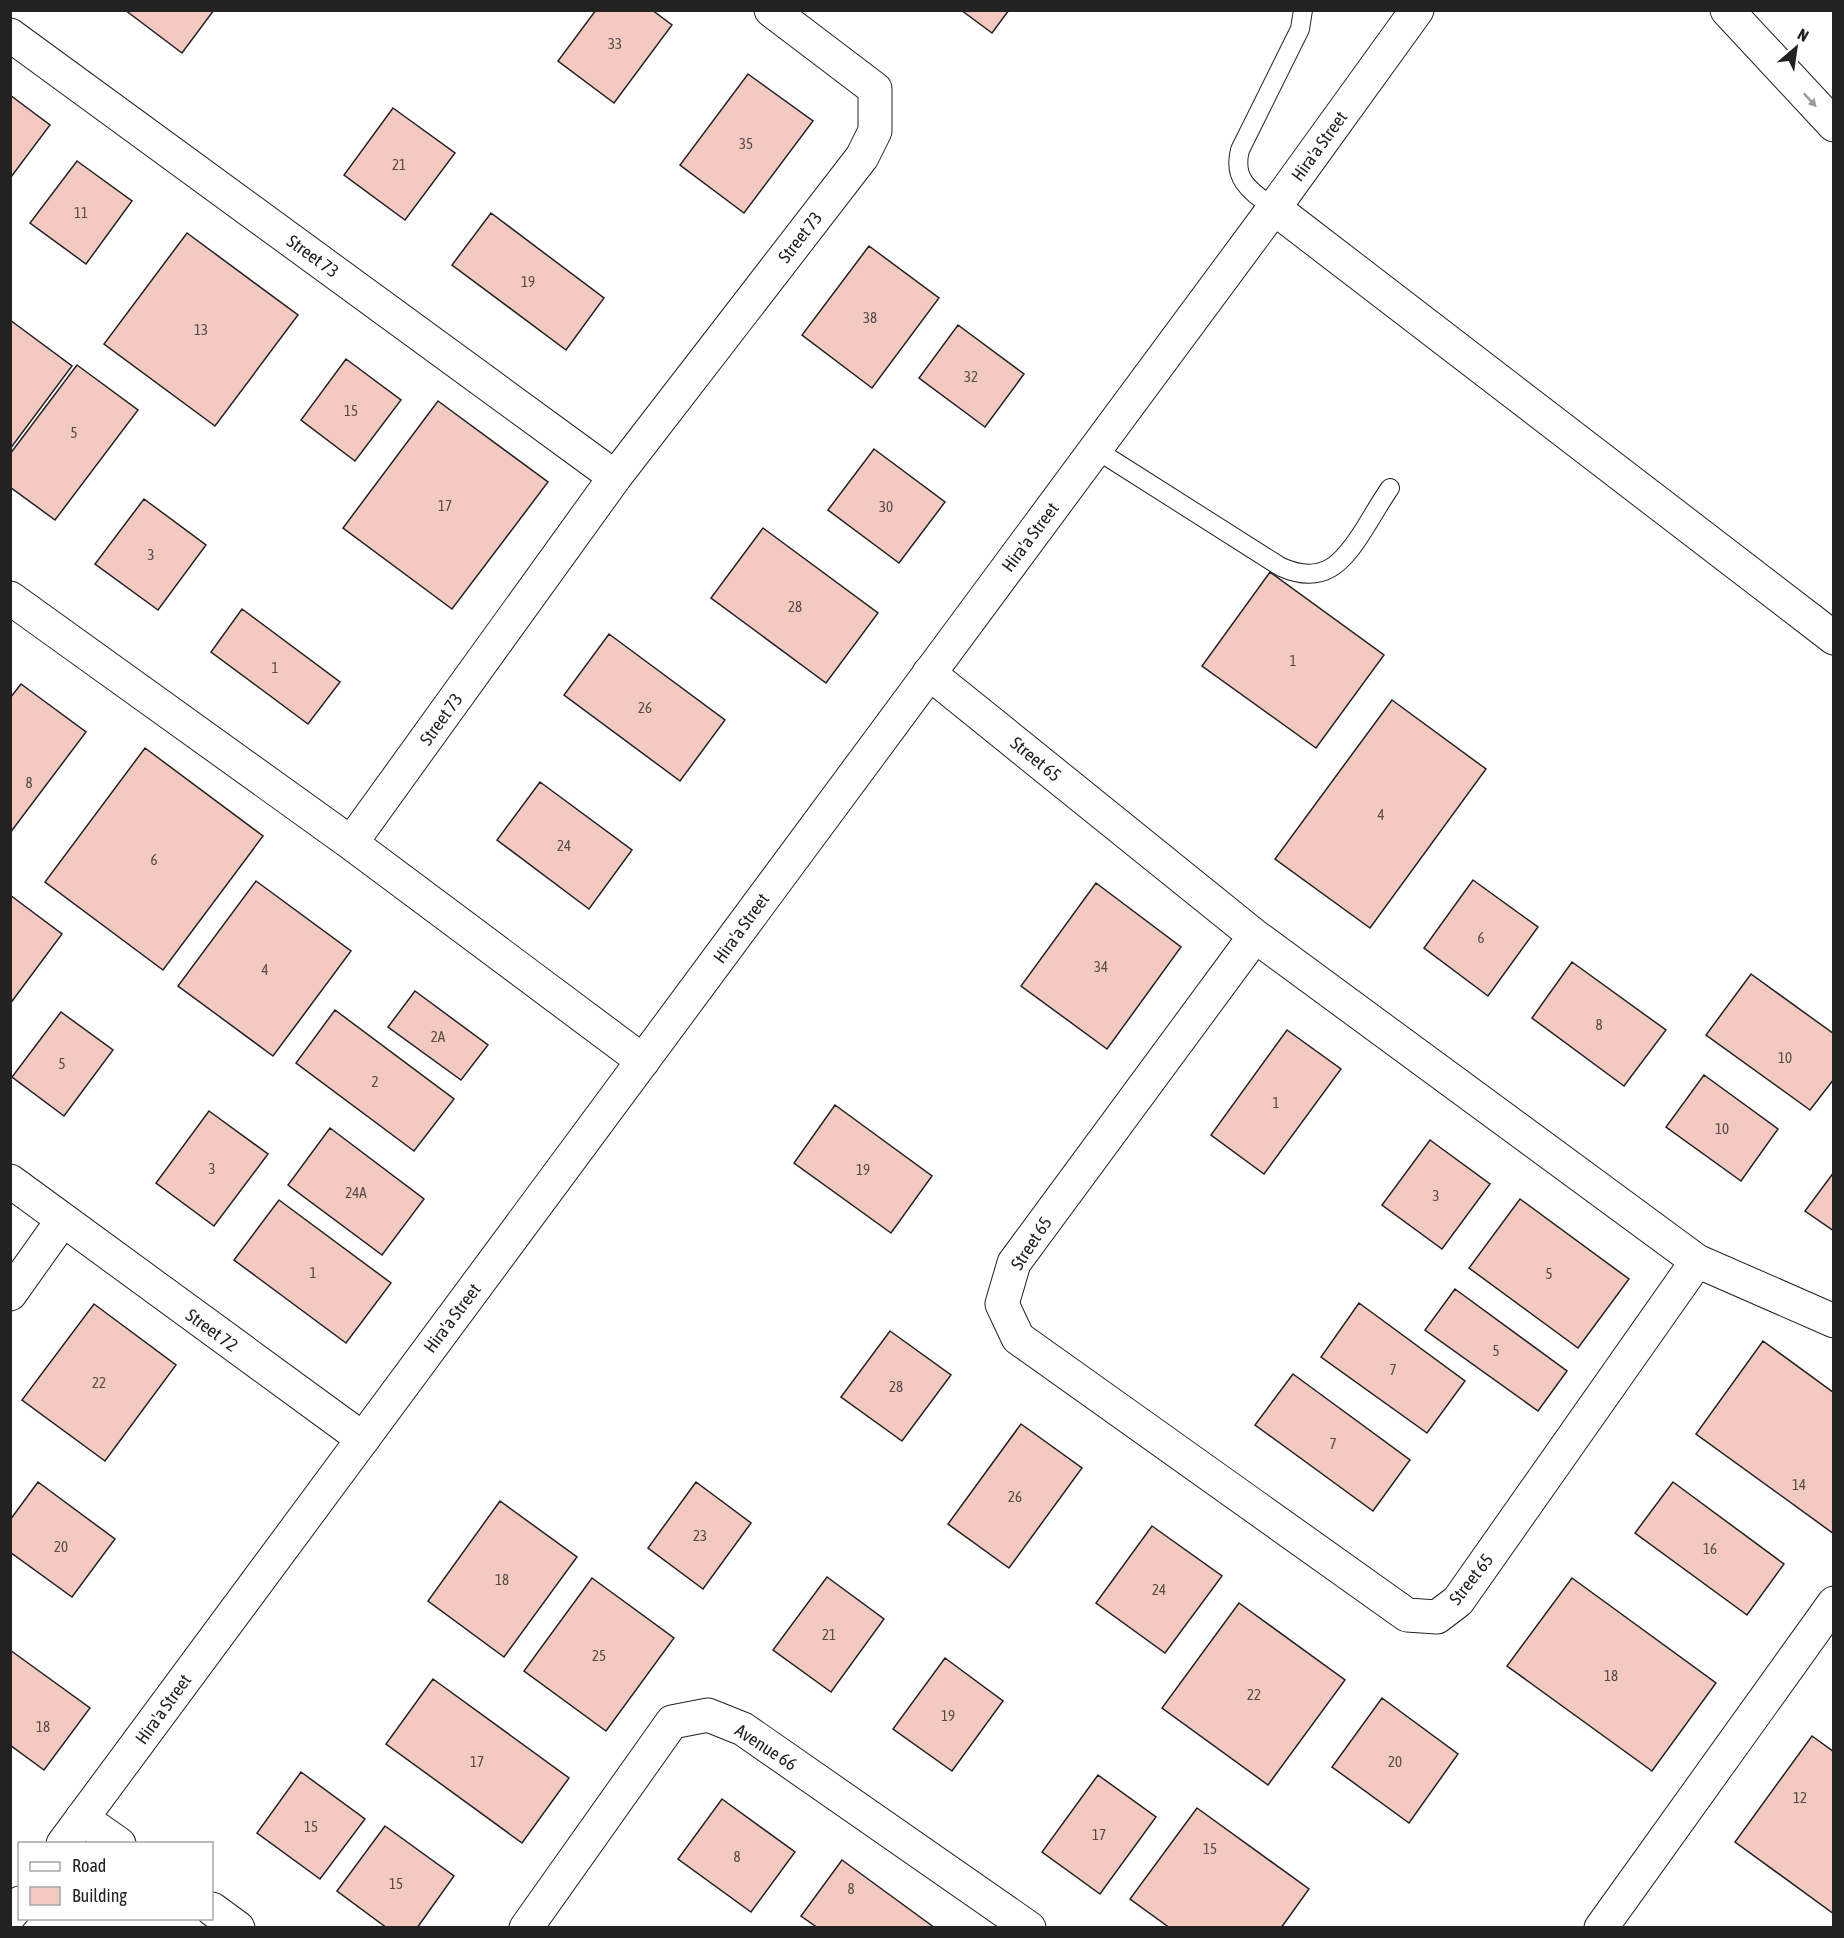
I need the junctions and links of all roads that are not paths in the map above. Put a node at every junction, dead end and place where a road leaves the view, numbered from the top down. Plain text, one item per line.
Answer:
1 (771, 10) edge
2 (1303, 10) edge
3 (1417, 10) edge
4 (1728, 10) edge
5 (10, 35) edge
6 (1833, 125) edge
7 (1274, 208) junction
8 (1095, 449) junction
9 (615, 477) junction
10 (1390, 488) dead end
11 (10, 598) edge
12 (1833, 638) edge
13 (930, 673) junction
14 (351, 843) junction
15 (1256, 936) junction
16 (643, 1061) junction
17 (10, 1181) edge
18 (62, 1221) junction
19 (1697, 1261) junction
20 (10, 1294) edge
21 (1833, 1321) edge
22 (363, 1439) junction
23 (1833, 1603) edge
24 (73, 1831) edge
25 (112, 1842) edge
26 (213, 1910) edge
27 (238, 1928) edge
28 (526, 1928) edge
29 (1029, 1928) edge
30 (1601, 1928) edge

1 - 9 street, Street 73
2 - 7 lane
3 - 7 street, Hira'a Street
4 -> 6 street
5 - 9 street, Street 73
7 - 8 street, Hira'a Street
7 - 12 street
8 - 10 lane
8 - 13 street, Hira'a Street
9 - 14 street, Street 73
11 - 14 street
13 - 15 street, Street 65
13 - 16 street, Hira'a Street
14 - 16 street
15 - 19 street, Street 65
15 - 19 street, Street 65
16 - 22 street, Hira'a Street
17 - 18 street, Street 72
18 - 20 street
18 - 22 street, Street 72
19 - 21 street
22 - 24 street, Hira'a Street
23 - 30 street
24 - 25 street
26 - 27 street
28 - 29 street, Avenue 66

